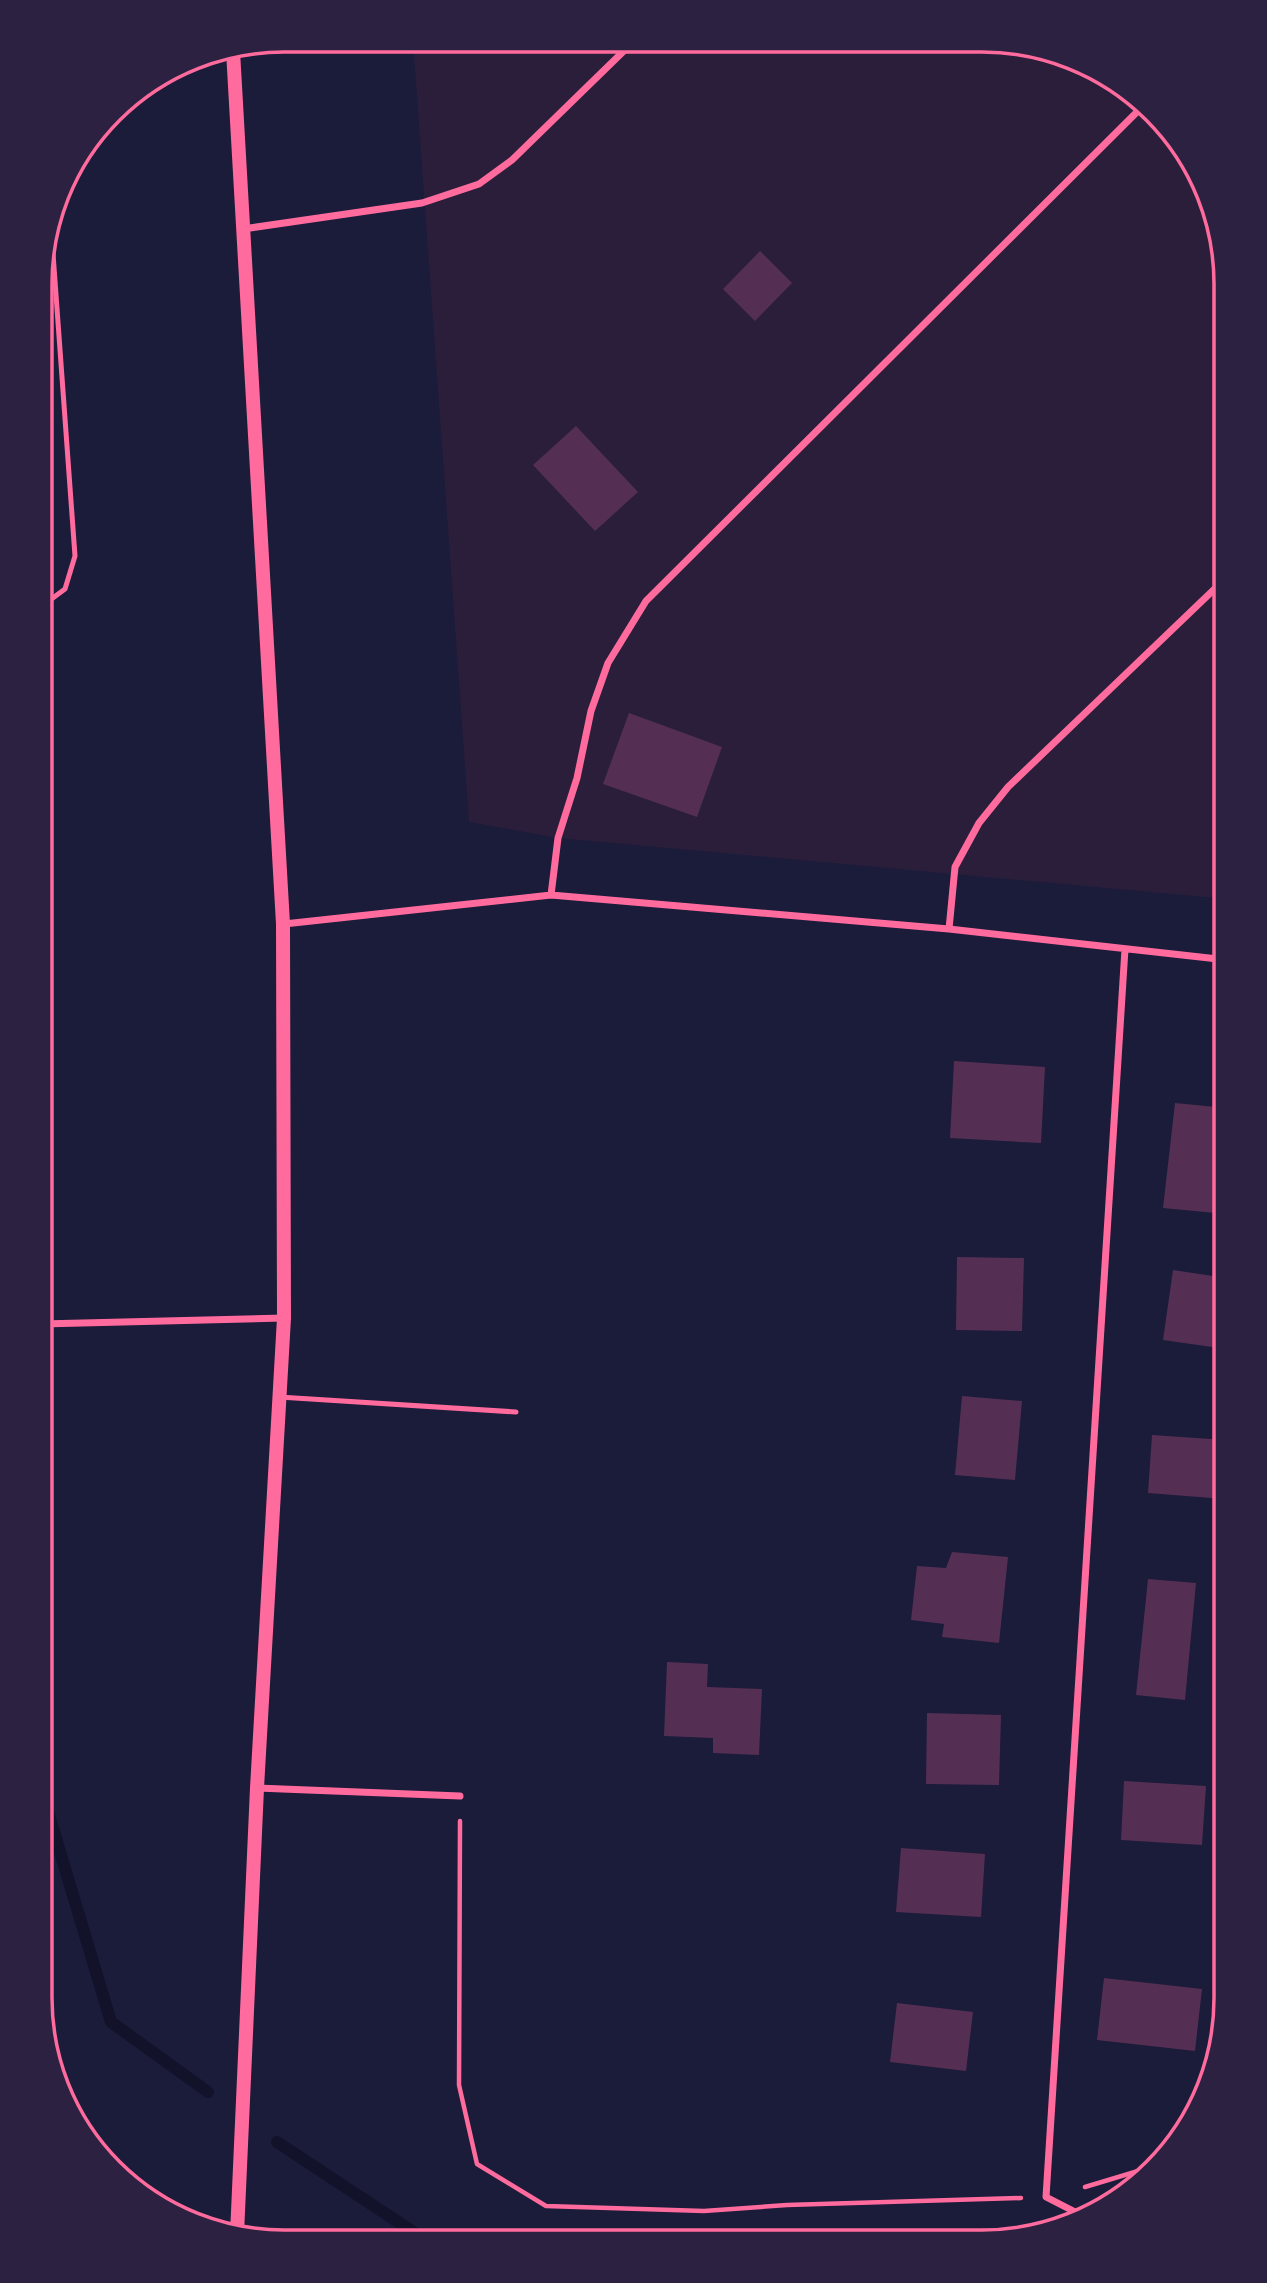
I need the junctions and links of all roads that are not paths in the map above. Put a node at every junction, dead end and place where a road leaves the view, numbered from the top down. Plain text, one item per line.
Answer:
1 (623, 52) edge
2 (233, 58) edge
3 (1137, 112) edge
4 (243, 229) junction
5 (54, 261) edge
6 (1214, 589) edge
7 (52, 599) edge
8 (551, 895) junction
9 (283, 925) junction
10 (949, 929) junction
11 (1125, 949) junction
12 (1214, 959) edge
13 (284, 1318) junction
14 (52, 1324) edge
15 (279, 1397) junction
16 (516, 1412) dead end
17 (257, 1788) junction
18 (460, 1796) road end
19 (1074, 2211) edge
20 (237, 2225) edge

1 - 4 street
2 - 4 main road
3 - 8 street
4 - 9 main road
5 - 7 lane
6 - 10 street
8 - 9 street
8 - 10 street
9 - 13 main road
10 - 11 street
11 - 12 street
11 - 19 street
13 - 14 street
13 - 15 main road
15 - 16 lane
15 - 17 main road
17 - 18 street
17 - 20 main road

